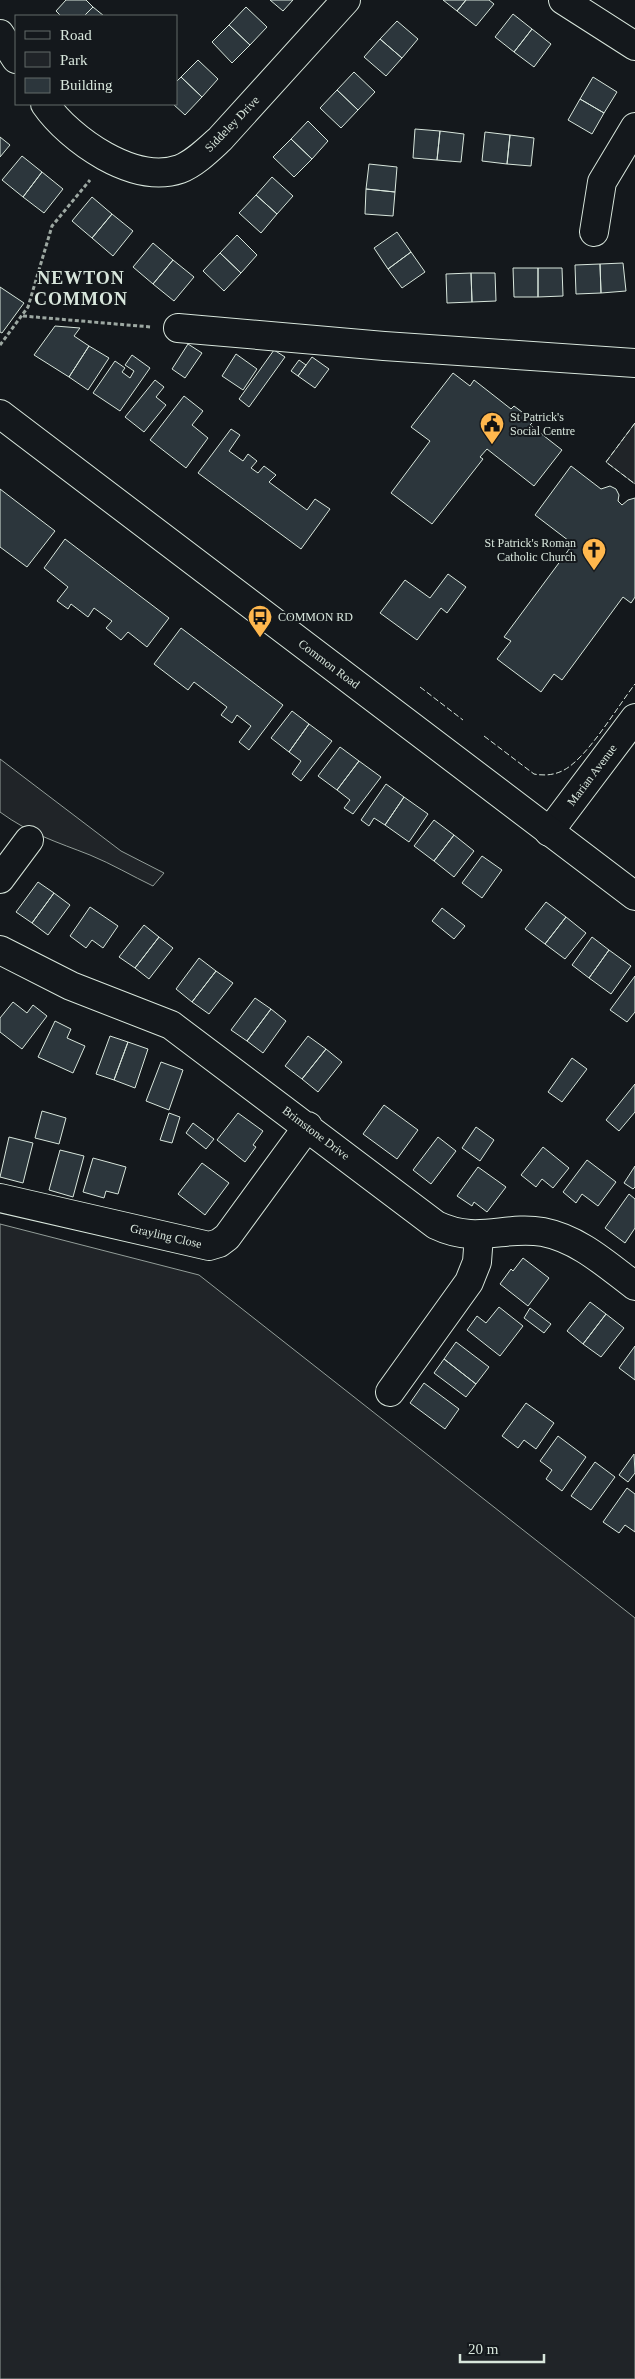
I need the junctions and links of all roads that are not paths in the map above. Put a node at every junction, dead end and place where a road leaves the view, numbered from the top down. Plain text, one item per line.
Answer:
1 (346, 0) edge
2 (563, 0) edge
3 (0, 34) edge
4 (635, 46) edge
5 (15, 57) edge
6 (46, 105) edge
7 (635, 127) edge
8 (594, 232) dead end
9 (178, 328) dead end
10 (635, 363) edge
11 (0, 414) edge
12 (635, 718) edge
13 (549, 832) junction
14 (30, 840) dead end
15 (0, 879) edge
16 (635, 896) edge
17 (0, 950) edge
18 (308, 1126) junction
19 (0, 1198) edge
20 (479, 1235) junction
21 (635, 1286) edge
22 (390, 1392) dead end

1 - 6 street, Siddeley Drive
2 - 4 street
3 - 5 street
7 - 8 street
9 - 10 street
11 - 13 street, Common Road
12 - 13 street, Marian Avenue
13 - 16 street, Common Road
14 - 15 street
17 - 18 street, Brimstone Drive
18 - 19 street, Grayling Close
18 - 20 street, Brimstone Drive
20 - 21 street, Brimstone Drive
20 - 22 street

